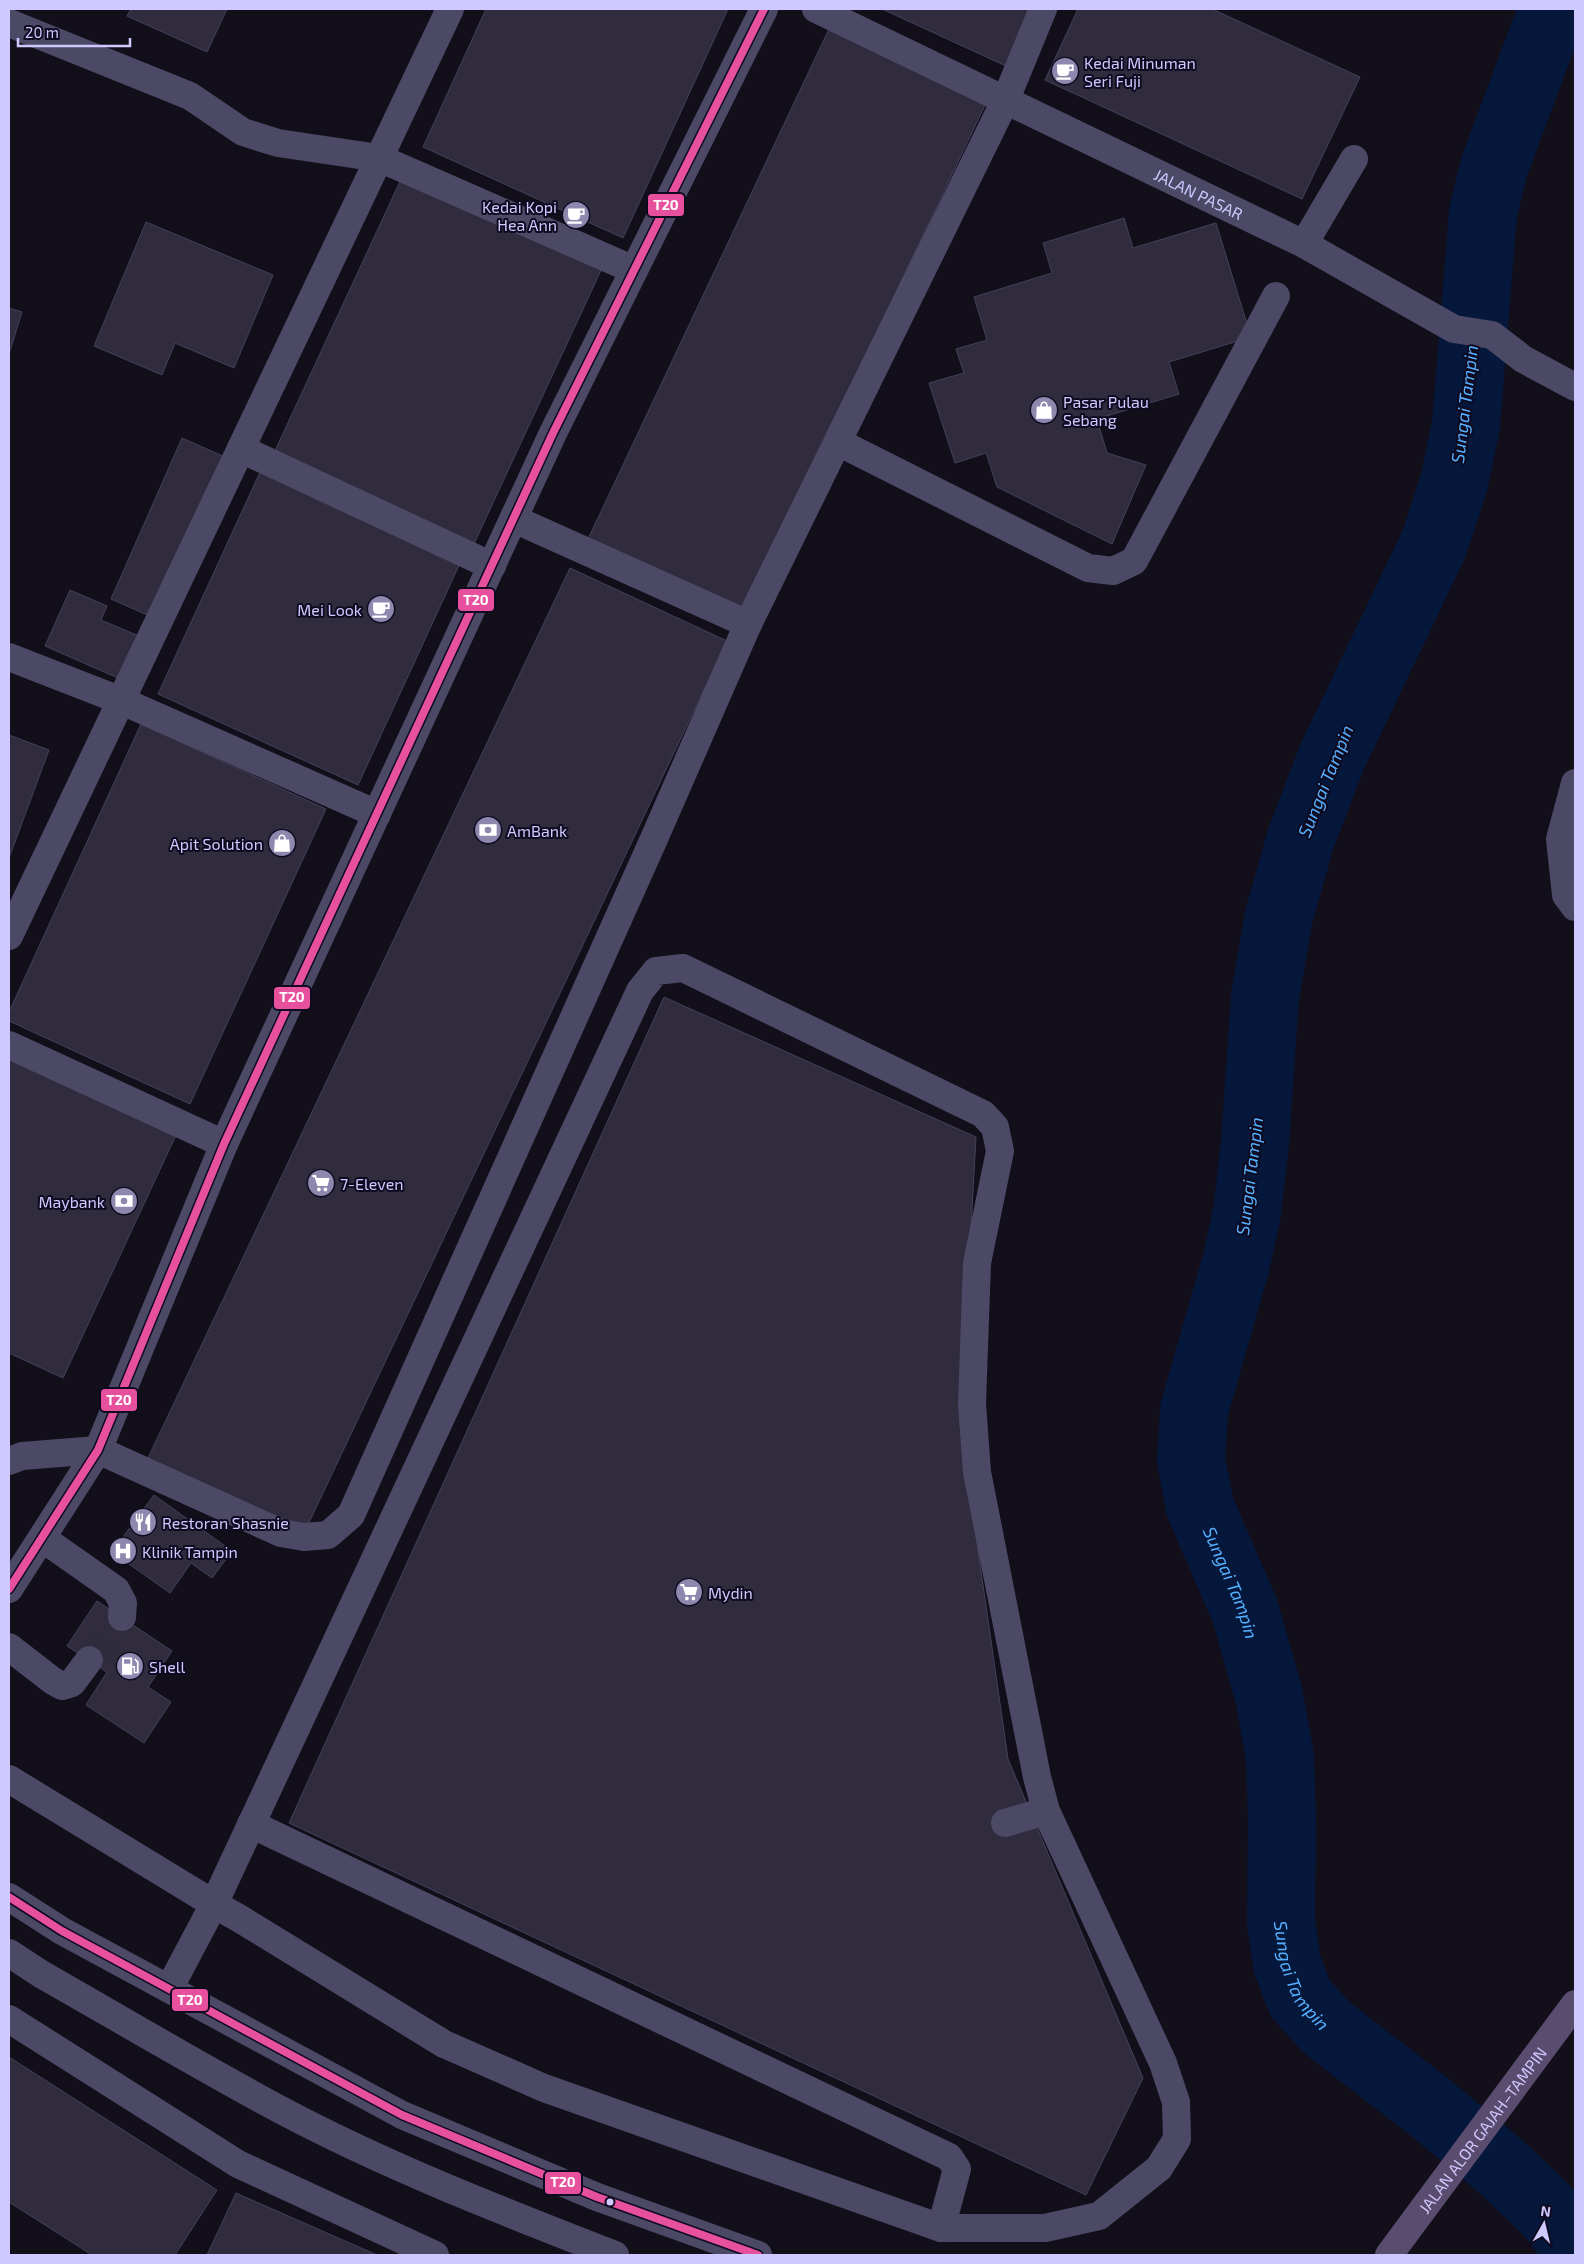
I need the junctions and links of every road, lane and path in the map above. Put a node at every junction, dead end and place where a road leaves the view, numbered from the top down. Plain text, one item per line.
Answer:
1 (450, 9) edge
2 (764, 9) edge
3 (816, 9) edge
4 (1044, 9) edge
5 (9, 23) edge
6 (1006, 99) junction
7 (379, 158) junction
8 (1354, 159) dead end
9 (1304, 244) junction
10 (634, 270) junction
11 (1276, 296) dead end
12 (1575, 387) edge
13 (838, 442) junction
14 (241, 449) junction
15 (514, 519) junction
16 (492, 566) junction
17 (748, 624) junction
18 (9, 657) edge
19 (122, 701) junction
20 (1575, 783) edge
21 (377, 814) junction
22 (1575, 907) edge
23 (9, 936) edge
24 (9, 1046) edge
25 (224, 1144) junction
26 (98, 1450) junction
27 (9, 1461) edge
28 (42, 1538) junction
29 (9, 1589) edge
30 (122, 1617) dead end
31 (9, 1647) edge
32 (90, 1660) tunnel mouth
33 (9, 1779) edge
34 (1046, 1811) junction
35 (1005, 1823) dead end
36 (251, 1824) junction
37 (9, 1876) edge
38 (9, 1897) edge
39 (214, 1904) junction
40 (62, 1931) junction
41 (9, 1953) edge
42 (9, 1961) edge
43 (42, 1974) junction
44 (169, 1989) junction
45 (1575, 2004) edge
46 (9, 2019) edge
47 (941, 2228) junction
48 (435, 2255) edge
49 (615, 2255) edge
50 (758, 2255) edge
51 (1389, 2255) edge

1 - 7 street
2 - 10 street
3 - 6 street, JALAN PASAR
4 - 6 street
5 - 7 street
6 - 9 street, JALAN PASAR
6 - 13 street
7 - 10 street
7 - 14 street
8 - 9 street
9 - 12 street, JALAN PASAR
10 - 15 street
11 - 13 street
13 - 17 street
14 - 16 street
14 - 19 street
15 - 16 street
15 - 17 street
16 - 21 street
17 - 26 street
18 - 19 street
19 - 21 street
19 - 23 street
20 - 22 street
21 - 25 street
24 - 25 street
25 - 26 street
26 - 27 street
26 - 28 street
28 - 29 street
28 - 30 street
31 - 32 street
33 - 39 street
34 - 35 street
34 - 36 street
34 - 47 street
36 - 39 street
36 - 47 street
37 - 40 street
38 - 40 street
39 - 44 street
39 - 47 street
40 - 44 street
41 - 43 street
42 - 43 street
43 - 49 street
44 - 50 street
45 - 51 main road, JALAN ALOR GAJAH–TAMPIN
46 - 48 street

